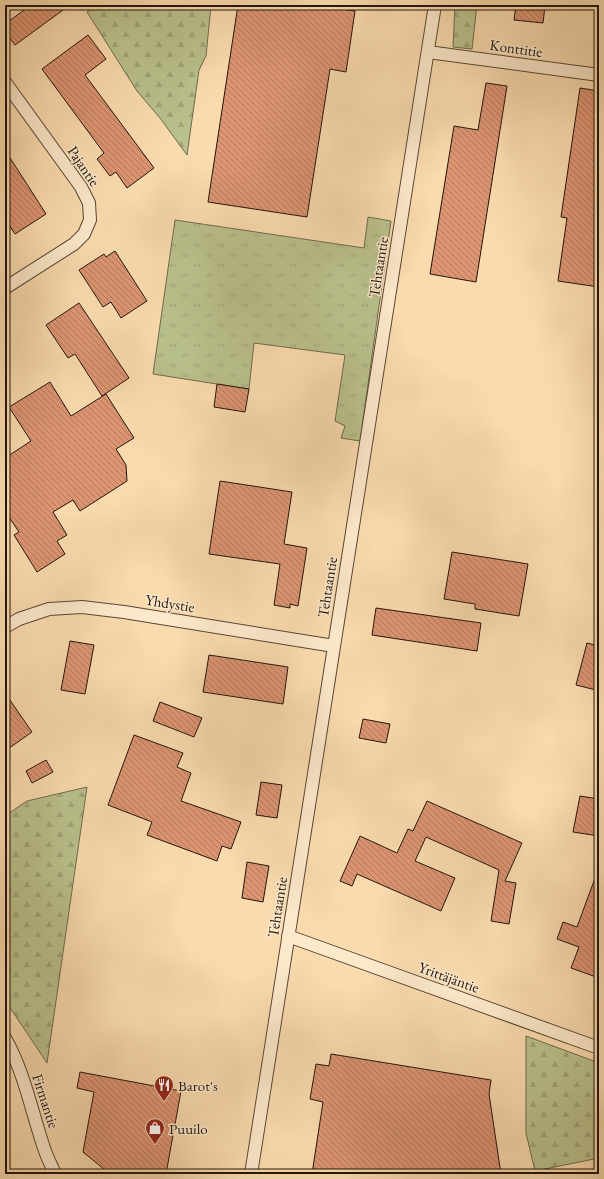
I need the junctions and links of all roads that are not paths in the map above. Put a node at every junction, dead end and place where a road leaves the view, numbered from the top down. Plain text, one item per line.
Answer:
1 (436, 5) edge
2 (428, 52) junction
3 (599, 75) edge
4 (5, 82) edge
5 (5, 288) edge
6 (5, 627) edge
7 (334, 646) junction
8 (288, 936) junction
9 (5, 1038) edge
10 (599, 1048) edge
11 (56, 1174) edge
12 (251, 1174) edge

1 - 2 street, Tehtaantie
2 - 3 street, Konttitie
2 - 7 street, Tehtaantie
4 - 5 street, Pajantie
6 - 7 street, Yhdystie
7 - 8 street, Tehtaantie
8 - 10 street, Yrittäjäntie
8 - 12 street, Tehtaantie
9 - 11 street, Firmantie

